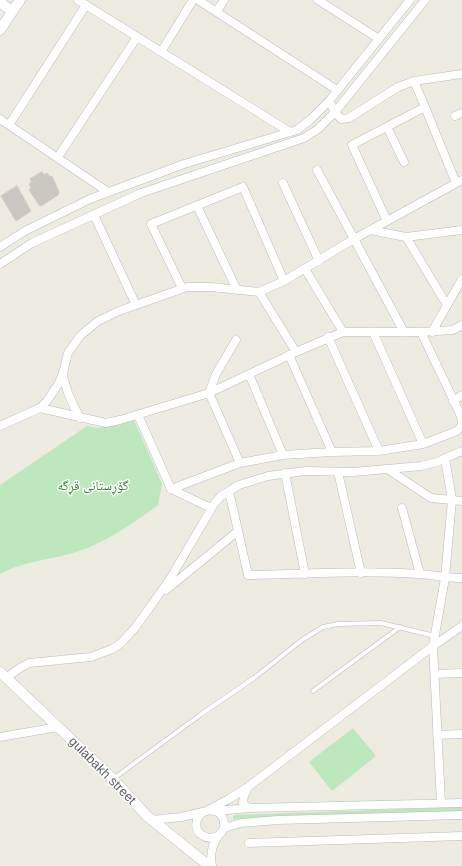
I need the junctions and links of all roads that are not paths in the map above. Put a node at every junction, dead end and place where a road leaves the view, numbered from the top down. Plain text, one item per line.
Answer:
1 (20, 0) edge
2 (78, 0) edge
3 (193, 0) edge
4 (198, 0) edge
5 (224, 0) edge
6 (318, 0) edge
7 (410, 0) edge
8 (425, 0) edge
9 (1, 2) edge
10 (331, 3) edge
11 (86, 5) junction
12 (12, 11) junction
13 (217, 11) junction
14 (0, 30) edge
15 (137, 37) junction
16 (379, 39) junction
17 (161, 52) junction
18 (462, 74) edge
19 (414, 81) junction
20 (337, 90) junction
21 (329, 101) junction
22 (425, 107) junction
23 (335, 112) junction
24 (0, 119) edge
25 (9, 124) junction
26 (387, 127) junction
27 (290, 132) junction
28 (58, 157) junction
29 (404, 162) dead end
30 (317, 170) dead end
31 (459, 182) edge
32 (283, 183) dead end
33 (108, 192) junction
34 (197, 206) junction
35 (94, 215) junction
36 (388, 221) junction
37 (370, 230) junction
38 (462, 230) edge
39 (406, 237) junction
40 (354, 239) junction
41 (0, 247) edge
42 (319, 261) junction
43 (0, 264) edge
44 (305, 269) junction
45 (462, 279) edge
46 (284, 281) junction
47 (182, 288) junction
48 (237, 290) junction
49 (259, 292) junction
50 (136, 305) junction
51 (447, 305) junction
52 (462, 325) edge
53 (343, 332) junction
54 (373, 332) junction
55 (404, 332) junction
56 (422, 332) junction
57 (432, 332) junction
58 (328, 337) junction
59 (236, 340) dead end
60 (292, 353) junction
61 (63, 373) junction
62 (249, 374) junction
63 (209, 393) junction
64 (462, 395) edge
65 (453, 401) junction
66 (40, 408) junction
67 (138, 415) junction
68 (80, 418) junction
69 (0, 426) edge
70 (423, 444) junction
71 (379, 451) junction
72 (462, 451) edge
73 (332, 452) junction
74 (283, 454) junction
75 (445, 458) junction
76 (240, 463) junction
77 (389, 470) junction
78 (338, 472) junction
79 (285, 473) junction
80 (171, 489) junction
81 (229, 491) junction
82 (452, 500) junction
83 (462, 501) edge
84 (212, 508) junction
85 (402, 508) dead end
86 (238, 531) junction
87 (361, 573) junction
88 (305, 574) junction
89 (420, 574) junction
90 (445, 578) junction
91 (462, 578) edge
92 (157, 596) junction
93 (462, 626) edge
94 (400, 627) junction
95 (435, 636) junction
96 (433, 646) junction
97 (462, 673) edge
98 (435, 674) junction
99 (3, 675) edge
100 (312, 691) dead end
101 (58, 727) junction
102 (462, 734) edge
103 (437, 735) junction
104 (0, 738) edge
105 (112, 779) junction
106 (248, 787) junction
107 (441, 803) junction
108 (462, 803) edge
109 (251, 808) junction
110 (208, 811) junction
111 (462, 815) edge
112 (152, 820) junction
113 (224, 828) junction
114 (218, 836) junction
115 (462, 836) edge
116 (249, 843) dead end
117 (209, 866) edge

1 - 12 street
2 - 11 street
3 - 17 street
4 - 13 street
5 - 13 street
6 - 10 street
7 - 16 street
8 - 23 street
9 - 12 street
10 - 16 street
11 - 15 street
11 - 25 street
12 - 14 street
13 - 20 street
15 - 17 street
15 - 28 street
16 - 20 street
17 - 27 street
18 - 19 street
19 - 22 street
19 - 23 street
20 - 21 street
21 - 23 street
21 - 27 street
22 - 26 street
22 - 31 street
23 - 35 street
24 - 25 street
25 - 28 street
26 - 29 street
26 - 36 street
27 - 33 street
28 - 33 street
30 - 40 street
31 - 36 street
32 - 42 street
33 - 41 street
34 - 46 street
34 - 47 street
34 - 48 street
35 - 43 street
35 - 50 street
36 - 37 street
37 - 39 street
37 - 40 street
38 - 39 street
39 - 51 street
40 - 42 street
40 - 55 street
42 - 44 street
44 - 46 street
44 - 53 street
45 - 51 street
46 - 49 street
47 - 48 street
47 - 50 street
48 - 49 street
49 - 60 street
50 - 61 street
51 - 57 street
52 - 57 street
53 - 54 street
53 - 58 street
54 - 55 street
54 - 70 street
55 - 56 street
56 - 57 street
56 - 65 street
58 - 60 street
58 - 71 street
59 - 63 street
60 - 62 street
60 - 73 street
61 - 66 street
61 - 68 street
62 - 63 street
62 - 74 street
63 - 67 street
63 - 76 street
64 - 65 street
65 - 70 street
66 - 68 street
66 - 69 street
67 - 68 street
67 - 80 street
70 - 71 street
71 - 73 street
72 - 75 street
73 - 74 street
74 - 76 street
75 - 77 street
75 - 82 street
76 - 80 street
77 - 78 street
77 - 82 street
78 - 79 street
78 - 87 street
79 - 81 street
79 - 88 street
80 - 84 street
81 - 84 street
81 - 86 street
82 - 83 street
82 - 90 street
84 - 92 street
85 - 89 street
86 - 88 street
86 - 92 street
87 - 88 street
87 - 89 street
89 - 90 street
90 - 91 street
90 - 95 street
92 - 99 street
93 - 96 street
94 - 95 lane
94 - 100 lane
94 - 105 lane
95 - 96 street
96 - 98 street
96 - 106 street
97 - 98 street
98 - 103 street
99 - 101 street, gulabakh street
101 - 104 street
101 - 105 street, gulabakh street
102 - 103 street
103 - 107 street
105 - 112 street, gulabakh street
106 - 109 street
106 - 110 street
107 - 108 street
107 - 109 street
109 - 110 street
110 - 112 street
110 - 113 street
110 - 114 street
111 - 113 street
112 - 117 street, gulabakh street
113 - 114 street
114 - 117 street
115 - 116 street

